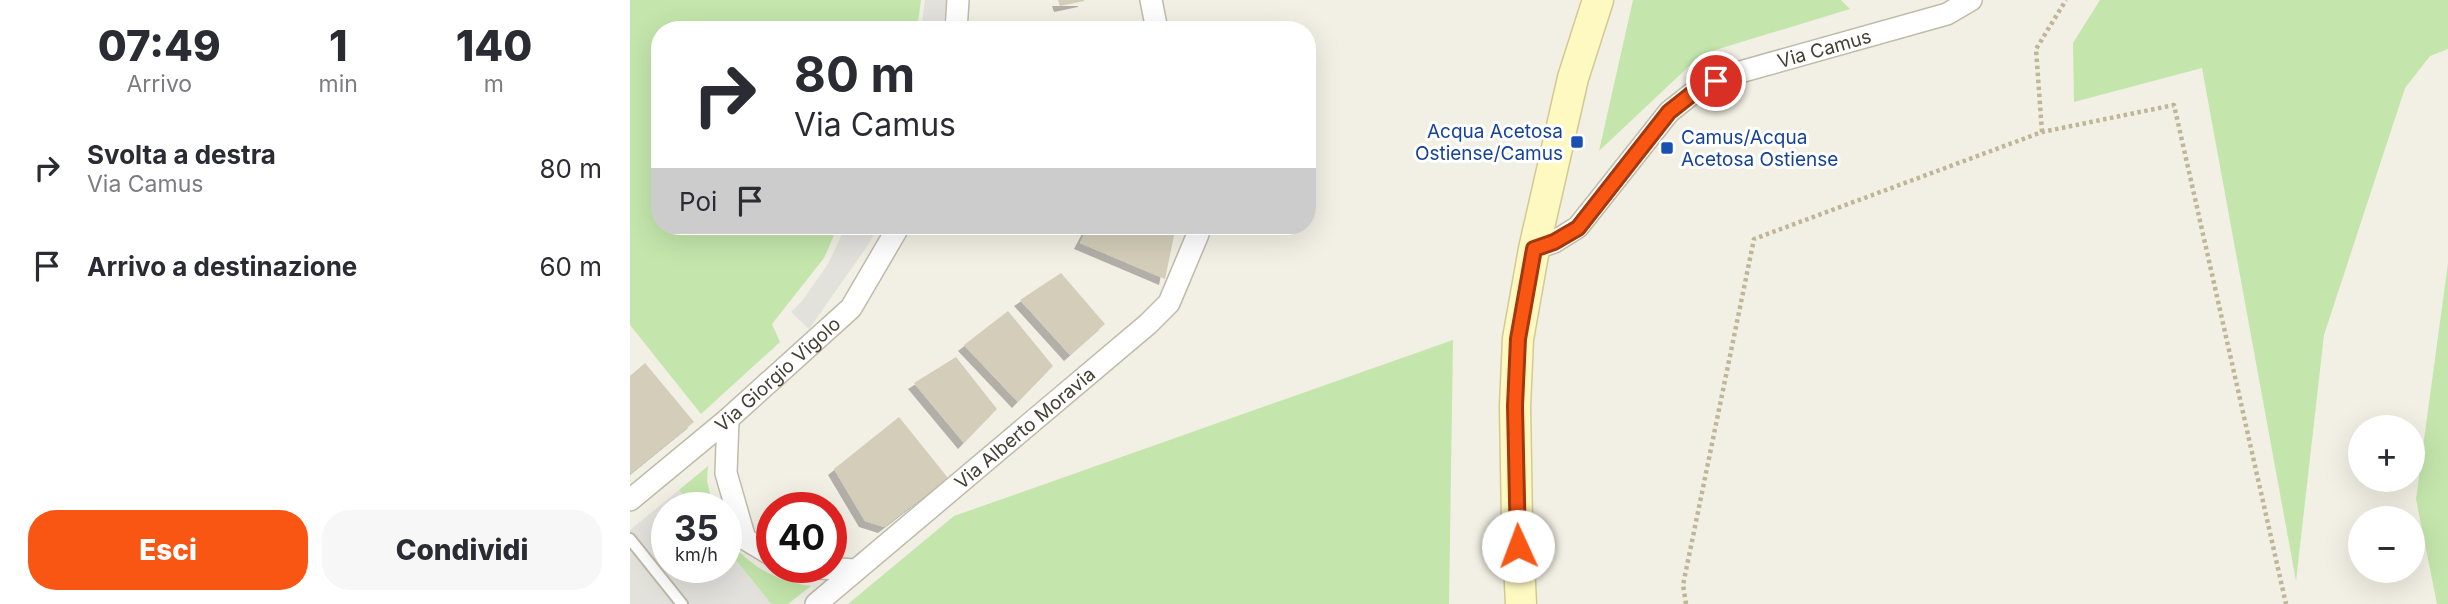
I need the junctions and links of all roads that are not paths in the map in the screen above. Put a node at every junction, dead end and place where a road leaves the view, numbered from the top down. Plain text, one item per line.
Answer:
1 (958, 0) edge
2 (1151, 0) edge
3 (1598, 0) edge
4 (1971, 0) edge
5 (957, 21) edge
6 (1155, 21) edge
7 (894, 235) edge
8 (1199, 235) edge
9 (1534, 249) junction
10 (728, 419) junction
11 (630, 499) edge
12 (630, 539) edge
13 (756, 546) edge
14 (847, 570) edge
15 (856, 570) junction
16 (1518, 601) edge
17 (682, 604) edge
18 (816, 604) edge

1 - 5 street
2 - 6 street
3 - 9 street
4 - 9 street, Via Camus
7 - 10 street, Via Giorgio Vigolo
8 - 15 street, Via Alberto Moravia
9 - 16 street
10 - 11 street, Via Giorgio Vigolo
10 - 13 street
12 - 17 lane
14 - 15 street
15 - 18 street, Via Alberto Moravia

